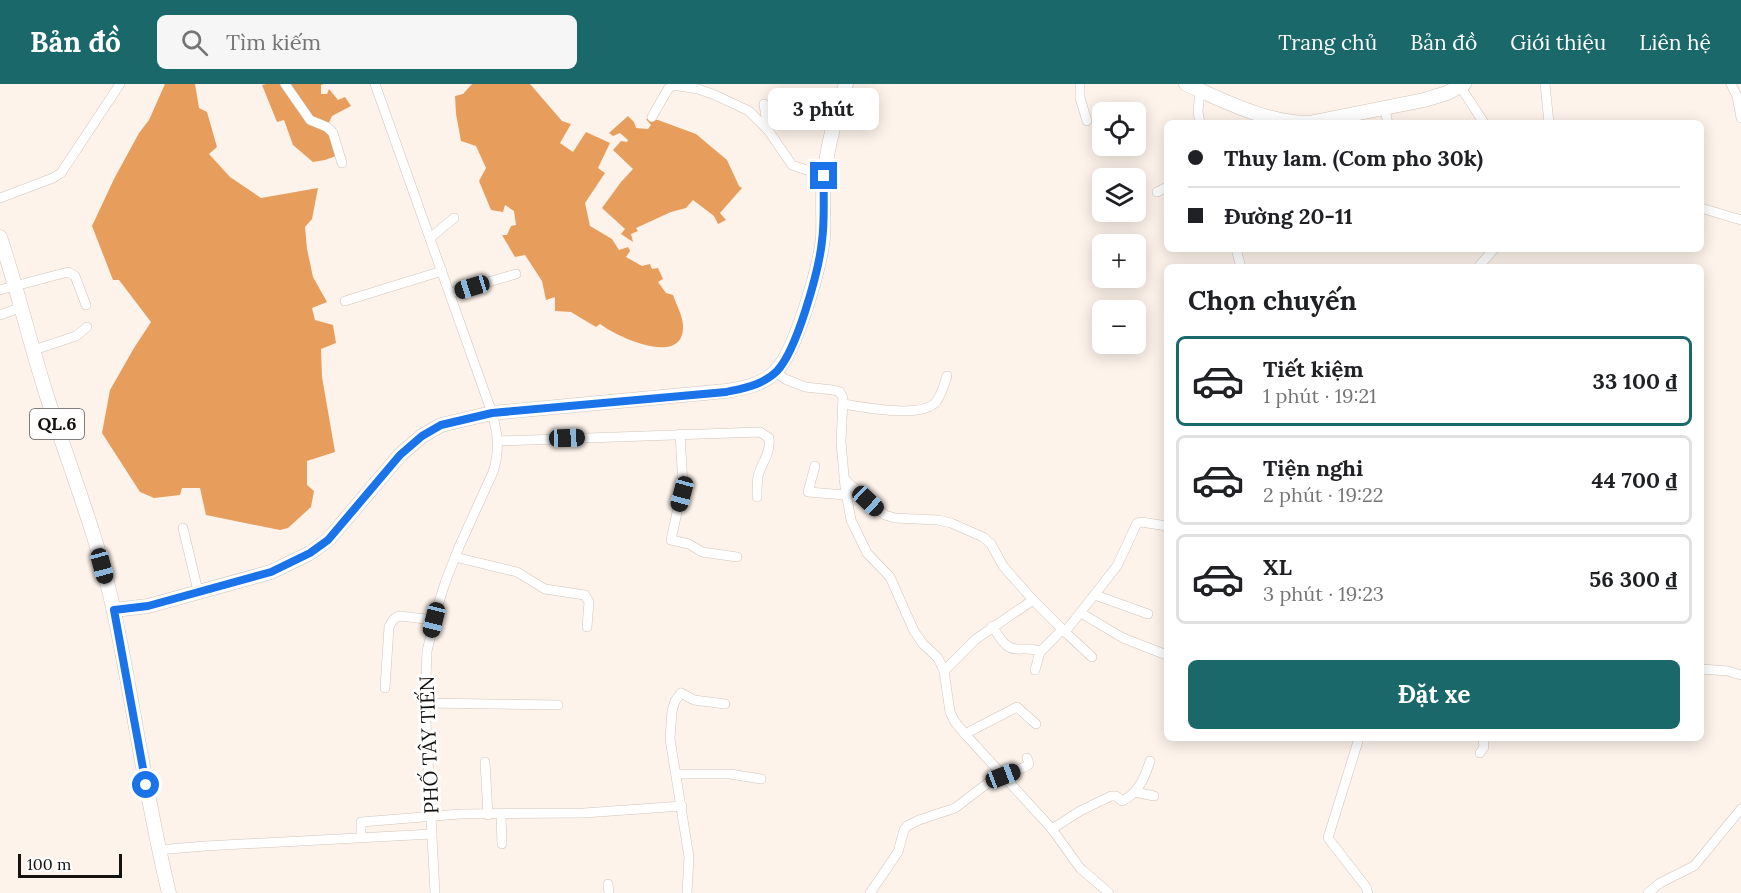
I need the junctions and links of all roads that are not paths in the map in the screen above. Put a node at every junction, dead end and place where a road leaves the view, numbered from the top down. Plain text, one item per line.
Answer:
1 (120, 84) edge
2 (285, 84) edge
3 (375, 84) edge
4 (846, 84) edge
5 (1080, 84) edge
6 (1186, 84) edge
7 (1545, 84) edge
8 (1731, 84) edge
9 (1462, 85) edge
10 (1200, 90) junction
11 (764, 104) dead end
12 (1384, 107) junction
13 (652, 117) dead end
14 (1741, 118) edge
15 (1199, 120) edge
16 (1282, 120) edge
17 (1323, 120) edge
18 (1387, 120) edge
19 (1482, 120) edge
20 (1549, 120) edge
21 (1087, 121) dead end
22 (768, 130) junction
23 (342, 163) dead end
24 (824, 176) junction
25 (1164, 188) edge
26 (1157, 192) dead end
27 (0, 198) edge
28 (1704, 209) edge
29 (454, 218) dead end
30 (1741, 220) edge
31 (0, 237) edge
32 (430, 238) junction
33 (1491, 252) edge
34 (1481, 264) edge
35 (442, 271) junction
36 (516, 274) dead end
37 (16, 286) junction
38 (0, 290) edge
39 (450, 293) junction
40 (345, 301) dead end
41 (86, 305) dead end
42 (22, 307) junction
43 (0, 315) edge
44 (87, 327) dead end
45 (34, 350) junction
46 (776, 372) junction
47 (947, 376) dead end
48 (843, 404) junction
49 (492, 413) junction
50 (680, 435) junction
51 (499, 441) junction
52 (815, 466) dead end
53 (844, 479) junction
54 (846, 495) junction
55 (757, 497) dead end
56 (1164, 526) edge
57 (183, 528) dead end
58 (736, 556) dead end
59 (455, 557) junction
60 (198, 591) junction
61 (1095, 595) junction
62 (1033, 600) junction
63 (114, 610) junction
64 (1081, 613) junction
65 (1148, 614) dead end
66 (434, 620) junction
67 (992, 626) junction
68 (587, 627) dead end
69 (1064, 630) junction
70 (1040, 652) junction
71 (1164, 654) dead end
72 (1092, 657) dead end
73 (1704, 669) edge
74 (944, 670) junction
75 (1035, 670) dead end
76 (1741, 675) edge
77 (385, 688) dead end
78 (425, 703) junction
79 (725, 704) dead end
80 (558, 705) dead end
81 (1036, 724) dead end
82 (965, 734) junction
83 (1358, 741) edge
84 (1483, 741) edge
85 (1480, 753) dead end
86 (1027, 758) dead end
87 (1150, 761) dead end
88 (485, 762) dead end
89 (676, 774) junction
90 (1002, 775) junction
91 (761, 779) dead end
92 (1135, 792) junction
93 (1154, 796) dead end
94 (682, 806) junction
95 (1741, 809) edge
96 (489, 815) junction
97 (501, 815) junction
98 (431, 816) junction
99 (1052, 828) junction
100 (432, 834) junction
101 (361, 837) junction
102 (502, 844) dead end
103 (158, 850) junction
104 (169, 893) edge
105 (435, 893) edge
106 (687, 893) edge
107 (870, 893) edge
108 (1109, 893) edge
109 (1368, 893) edge
110 (1648, 893) edge

1 - 27 street
2 - 23 street
3 - 32 street, PHỐ TÂY TIẾN
4 - 24 highway
5 - 21 street
6 - 10 highway
7 - 20 street
8 - 14 street
9 - 12 highway
9 - 19 street
10 - 15 street
10 - 16 highway
11 - 22 street
12 - 17 highway
12 - 18 street
13 - 22 street
22 - 24 street
24 - 46 highway
25 - 26 street
28 - 30 street
29 - 32 street
31 - 37 highway, QL.6
32 - 35 street, PHỐ TÂY TIẾN
33 - 34 street
35 - 39 street, PHỐ TÂY TIẾN
35 - 40 street
36 - 39 street
37 - 38 street
37 - 41 street
37 - 42 highway, QL.6
39 - 49 street, PHỐ TÂY TIẾN
42 - 43 street
42 - 45 highway, QL.6
44 - 45 street
45 - 63 highway, QL.6
46 - 48 street
46 - 49 highway
47 - 48 street
48 - 53 street
49 - 51 street, PHỐ TÂY TIẾN
49 - 60 highway
50 - 51 street
50 - 55 street
50 - 58 street
51 - 59 street, PHỐ TÂY TIẾN
52 - 54 street
53 - 54 street
53 - 62 street
54 - 74 street
56 - 61 street
57 - 60 street
59 - 66 street, PHỐ TÂY TIẾN
59 - 68 street
60 - 63 highway
61 - 64 street
61 - 65 street
62 - 67 street
62 - 69 street
63 - 103 highway, QL.6
64 - 69 street
64 - 71 street
66 - 77 street
66 - 78 street, PHỐ TÂY TIẾN
67 - 70 street
67 - 74 street
69 - 70 street
69 - 72 street
70 - 75 street
73 - 76 street
74 - 82 street
78 - 80 street
78 - 98 street, PHỐ TÂY TIẾN
79 - 89 street
81 - 82 street
82 - 90 street
83 - 109 street
84 - 85 street
86 - 90 street
87 - 92 street
88 - 96 street
89 - 91 street
89 - 94 street
90 - 99 street
90 - 107 street
92 - 93 street
92 - 99 street
94 - 97 street
94 - 106 street
95 - 110 street
96 - 97 street
96 - 98 street
97 - 102 street
98 - 100 street, PHỐ TÂY TIẾN
98 - 101 street
99 - 108 street
100 - 101 street, PHỐ TÂY TIẾN
100 - 105 street
101 - 103 street, PHỐ TÂY TIẾN
103 - 104 highway, QL.6

